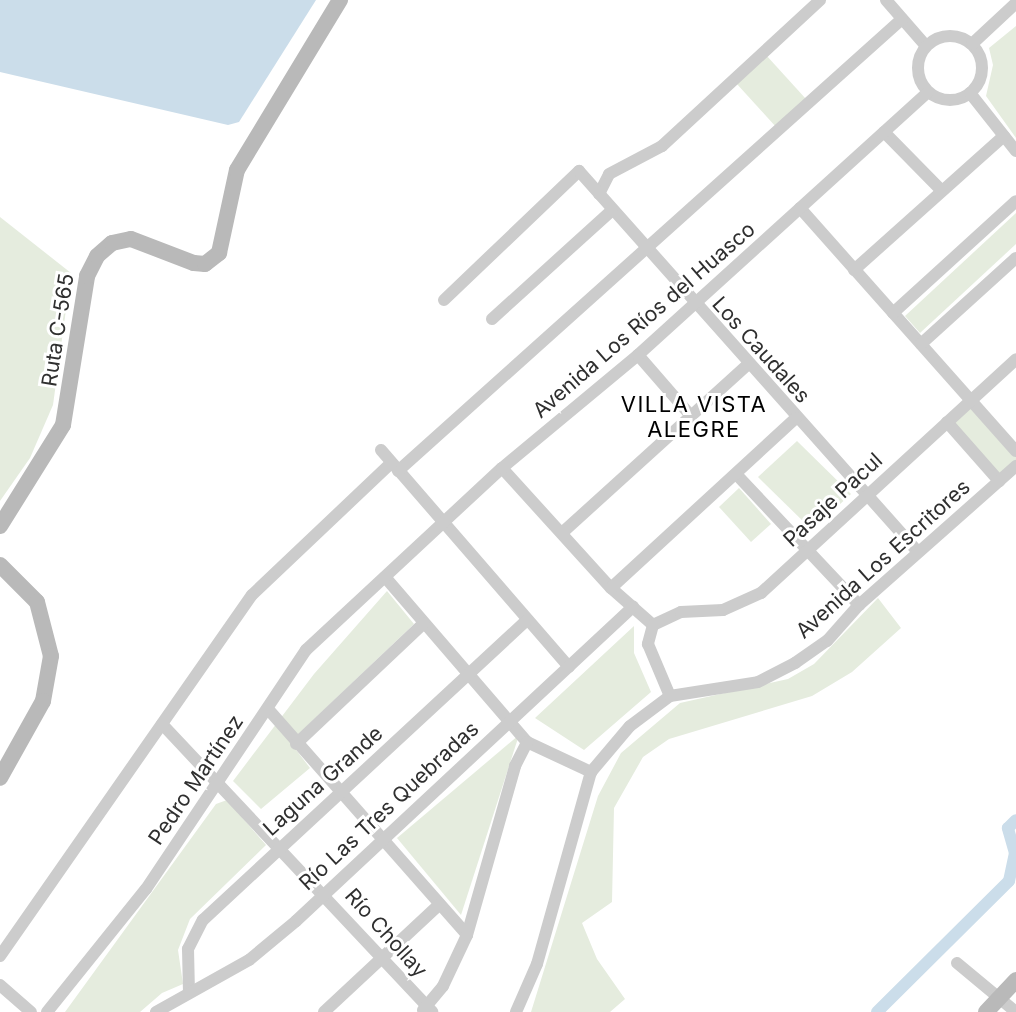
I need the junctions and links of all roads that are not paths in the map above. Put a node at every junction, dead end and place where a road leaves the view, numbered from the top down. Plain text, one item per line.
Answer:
1 (340, 0) edge
2 (820, 0) edge
3 (890, 1) edge
4 (1016, 3) edge
5 (902, 19) junction
6 (972, 44) junction
7 (926, 46) junction
8 (928, 92) junction
9 (970, 93) junction
10 (884, 132) junction
11 (1004, 136) junction
12 (1016, 151) edge
13 (941, 190) junction
14 (598, 194) junction
15 (1016, 201) edge
16 (800, 208) junction
17 (612, 210) junction
18 (645, 248) junction
19 (1016, 258) edge
20 (854, 270) junction
21 (444, 300) dead end
22 (694, 304) junction
23 (892, 313) junction
24 (492, 319) dead end
25 (921, 344) junction
26 (638, 355) junction
27 (1016, 359) edge
28 (748, 364) junction
29 (970, 400) junction
30 (691, 416) junction
31 (796, 418) junction
32 (947, 422) junction
33 (381, 450) dead end
34 (1016, 451) edge
35 (1016, 466) edge
36 (394, 467) junction
37 (502, 468) junction
38 (736, 474) junction
39 (999, 481) junction
40 (866, 495) junction
41 (441, 524) junction
42 (0, 526) edge
43 (563, 532) junction
44 (809, 549) junction
45 (918, 552) junction
46 (0, 565) edge
47 (385, 577) junction
48 (611, 588) junction
49 (859, 605) junction
50 (633, 607) junction
51 (527, 620) junction
52 (424, 623) junction
53 (653, 625) junction
54 (568, 667) junction
55 (468, 675) junction
56 (670, 696) junction
57 (268, 709) junction
58 (509, 721) junction
59 (162, 724) junction
60 (527, 742) junction
61 (296, 744) junction
62 (591, 772) junction
63 (0, 778) edge
64 (219, 779) junction
65 (339, 792) junction
66 (381, 838) junction
67 (280, 846) junction
68 (322, 892) junction
69 (440, 904) junction
70 (467, 935) junction
71 (0, 956) edge
72 (382, 958) junction
73 (957, 963) dead end
74 (1016, 980) edge
75 (0, 985) edge
76 (189, 993) junction
77 (998, 999) junction
78 (426, 1010) edge
79 (31, 1012) edge
80 (47, 1012) edge
81 (156, 1012) edge
82 (324, 1012) edge
83 (516, 1012) edge
84 (986, 1012) edge
85 (1016, 1012) edge

1 - 42 main road, Ruta C-565
2 - 14 street
3 - 5 street
4 - 6 street
5 - 7 street
5 - 18 street
6 - 7 street
6 - 9 street
7 - 8 street
8 - 9 street
8 - 10 street, Avenida Los Ríos del Huasco
9 - 11 street
10 - 13 street
10 - 16 street, Avenida Los Ríos del Huasco
11 - 12 street
11 - 13 street
13 - 20 street
14 - 17 street, Los Caudales
14 - 21 street, Los Caudales
15 - 23 street
16 - 20 street
16 - 22 street, Avenida Los Ríos del Huasco
17 - 18 street, Los Caudales
17 - 24 street
18 - 22 street, Los Caudales
18 - 36 street
19 - 25 street
20 - 23 street
22 - 26 street, Avenida Los Ríos del Huasco
22 - 28 street, Los Caudales
23 - 25 street
25 - 29 street
26 - 30 street
26 - 37 street, Avenida Los Ríos del Huasco
27 - 29 street, Pasaje Pacul
28 - 30 street
28 - 31 street, Los Caudales
29 - 32 street, Pasaje Pacul
29 - 34 street
30 - 43 street
31 - 38 street
31 - 40 street, Los Caudales
32 - 39 street
32 - 40 street, Pasaje Pacul
33 - 36 street
35 - 39 street, Avenida Los Escritores
36 - 41 street
36 - 59 street
37 - 41 street, Avenida Los Ríos del Huasco
37 - 43 street
38 - 44 street
38 - 48 street
39 - 45 street, Avenida Los Escritores
40 - 44 street, Pasaje Pacul
40 - 45 street, Los Caudales
41 - 47 street, Avenida Los Ríos del Huasco
41 - 51 street
43 - 48 street
44 - 49 street
44 - 53 street, Pasaje Pacul
45 - 49 street, Avenida Los Escritores
46 - 63 main road
47 - 52 street
47 - 57 street, Pedro Martínez
48 - 50 street
49 - 56 street, Avenida Los Escritores
50 - 53 street
50 - 54 street, Río Las Tres Quebradas
51 - 54 street
51 - 55 street, Laguna Grande
52 - 55 street
52 - 61 street
53 - 56 street
54 - 58 street, Río Las Tres Quebradas
55 - 58 street
55 - 65 street, Laguna Grande
56 - 62 street, Avenida Los Escritores
57 - 61 street
57 - 64 street, Pedro Martínez
58 - 60 street
58 - 66 street, Río Las Tres Quebradas
59 - 64 street, Río Chollay
59 - 71 street
60 - 62 street
60 - 70 street
61 - 65 street
62 - 83 street, Avenida Los Escritores
64 - 67 street, Río Chollay
64 - 80 street, Pedro Martínez
65 - 66 street
65 - 67 street, Laguna Grande
66 - 68 street, Río Las Tres Quebradas
66 - 69 street
67 - 68 street, Río Chollay
67 - 76 street, Laguna Grande
68 - 72 street, Río Chollay
68 - 76 street, Río Las Tres Quebradas
69 - 70 street
69 - 72 street
70 - 78 street
72 - 78 street, Río Chollay
72 - 82 street
73 - 77 street
74 - 77 main road
75 - 79 street
76 - 81 street, Río Las Tres Quebradas
77 - 84 main road
77 - 85 street

